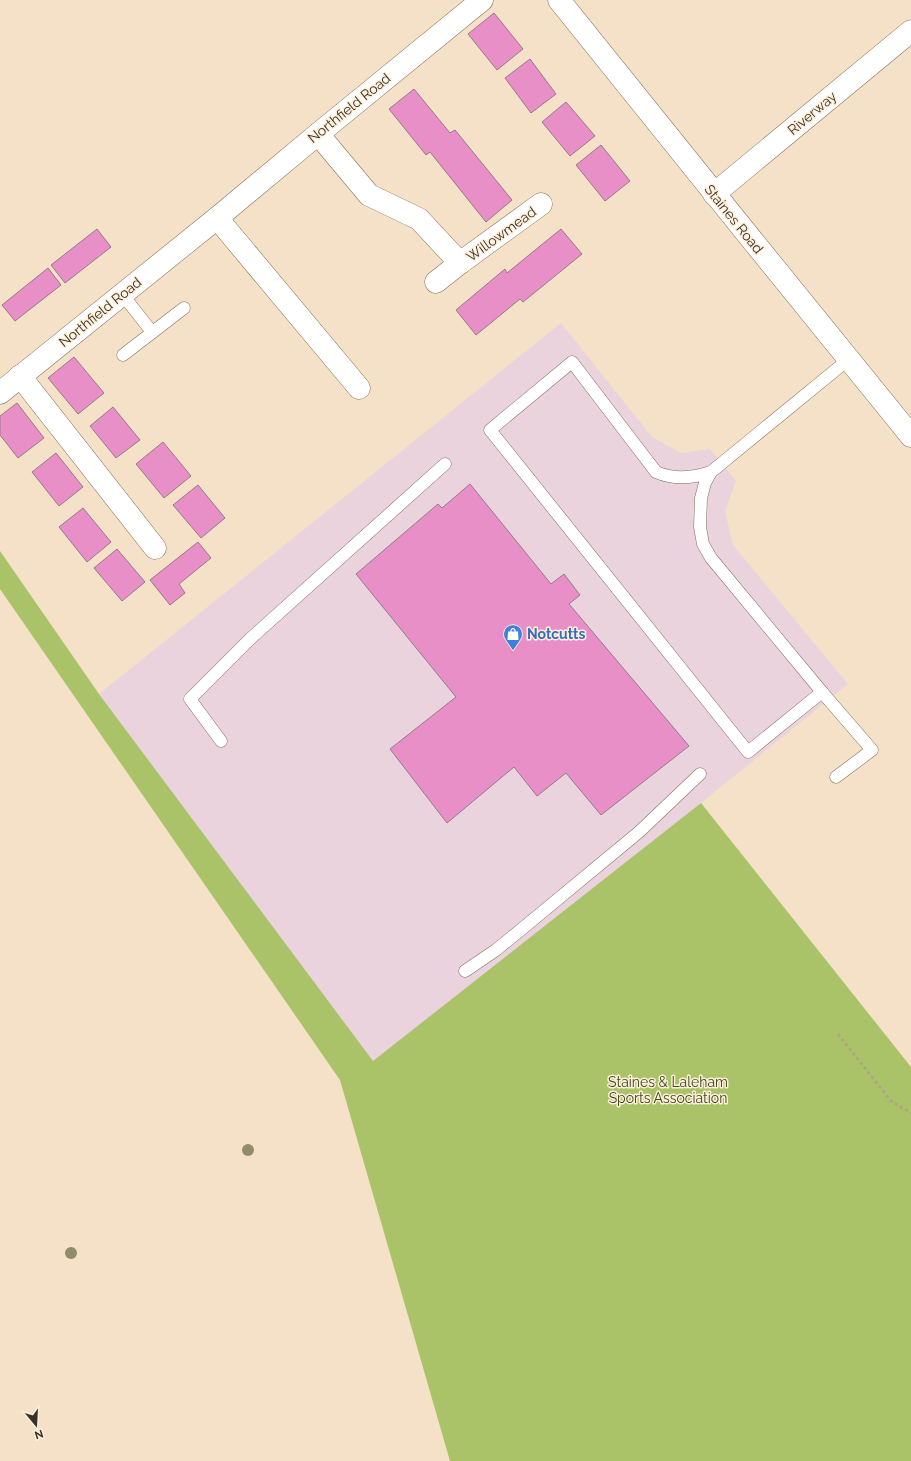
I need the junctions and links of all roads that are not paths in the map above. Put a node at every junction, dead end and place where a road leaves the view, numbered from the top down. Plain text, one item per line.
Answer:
1 (482, 0) edge
2 (559, 0) edge
3 (911, 31) edge
4 (318, 134) junction
5 (714, 194) junction
6 (541, 204) dead end
7 (217, 218) junction
8 (460, 263) junction
9 (436, 282) dead end
10 (122, 294) junction
11 (184, 308) dead end
12 (152, 332) junction
13 (123, 354) dead end
14 (849, 359) junction
15 (20, 376) junction
16 (360, 388) dead end
17 (0, 393) edge
18 (911, 436) edge
19 (444, 464) dead end
20 (711, 472) junction
21 (156, 548) dead end
22 (822, 692) junction
23 (221, 741) dead end
24 (700, 774) dead end
25 (836, 777) dead end
26 (465, 971) dead end

1 - 4 street, Northfield Road
2 - 5 street, Staines Road
3 - 5 street, Riverway
4 - 7 street, Northfield Road
4 - 8 street, Willowmead
5 - 14 street, Staines Road
6 - 8 street, Willowmead
7 - 10 street, Northfield Road
7 - 16 street
8 - 9 street, Willowmead
10 - 12 lane
10 - 15 street, Northfield Road
11 - 12 lane
12 - 13 lane
14 - 18 street, Staines Road
14 - 20 lane
15 - 17 street, Northfield Road
15 - 21 street
19 - 23 lane
20 - 22 lane
20 - 22 lane
22 - 25 lane
24 - 26 lane

